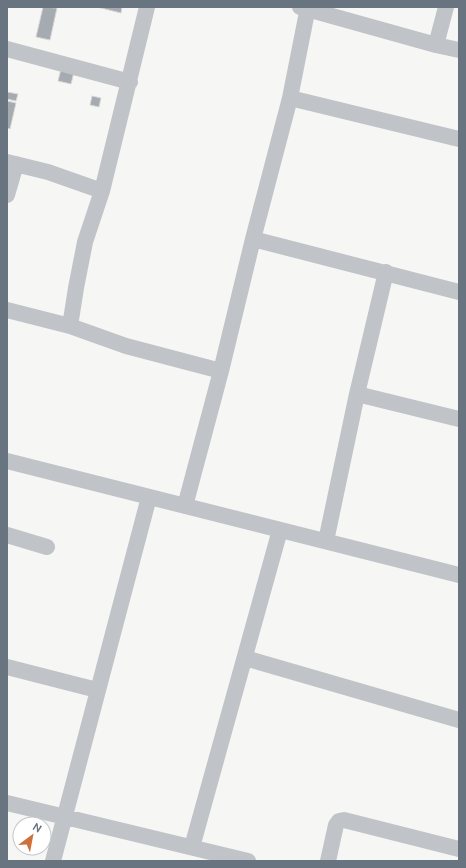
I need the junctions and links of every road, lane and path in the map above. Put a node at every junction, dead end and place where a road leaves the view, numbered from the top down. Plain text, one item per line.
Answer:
1 (147, 7) edge
2 (446, 7) edge
3 (306, 8) edge
4 (436, 45) junction
5 (7, 49) edge
6 (459, 50) edge
7 (130, 82) junction
8 (290, 98) junction
9 (459, 139) edge
10 (11, 163) edge
11 (102, 191) junction
12 (7, 195) edge
13 (253, 239) junction
14 (386, 272) junction
15 (459, 292) edge
16 (7, 310) edge
17 (70, 326) junction
18 (221, 371) junction
19 (357, 394) junction
20 (459, 419) edge
21 (7, 461) edge
22 (149, 497) junction
23 (185, 506) junction
24 (280, 530) junction
25 (7, 536) edge
26 (326, 541) junction
27 (46, 547) dead end
28 (459, 575) edge
29 (246, 658) junction
30 (7, 667) edge
31 (97, 690) junction
32 (459, 720) edge
33 (7, 802) edge
34 (65, 818) junction
35 (192, 847) junction
36 (459, 849) edge
37 (53, 861) edge
38 (248, 861) edge
39 (328, 861) edge

1 - 7 street
2 - 4 street
3 - 4 street
3 - 8 street
4 - 6 street
5 - 7 street
7 - 11 street
8 - 9 street
8 - 13 street
10 - 11 street
10 - 12 street
11 - 17 street
13 - 14 street
13 - 18 street
14 - 15 street
14 - 19 street
16 - 17 street
17 - 18 street
18 - 23 street
19 - 20 street
19 - 26 street
21 - 22 street
22 - 23 street
22 - 31 street
23 - 24 street
24 - 26 street
24 - 29 street
25 - 27 street
26 - 28 street
29 - 32 street
29 - 35 street
30 - 31 street
31 - 34 street
33 - 34 street
34 - 35 street
34 - 37 street
35 - 38 street
36 - 39 street

